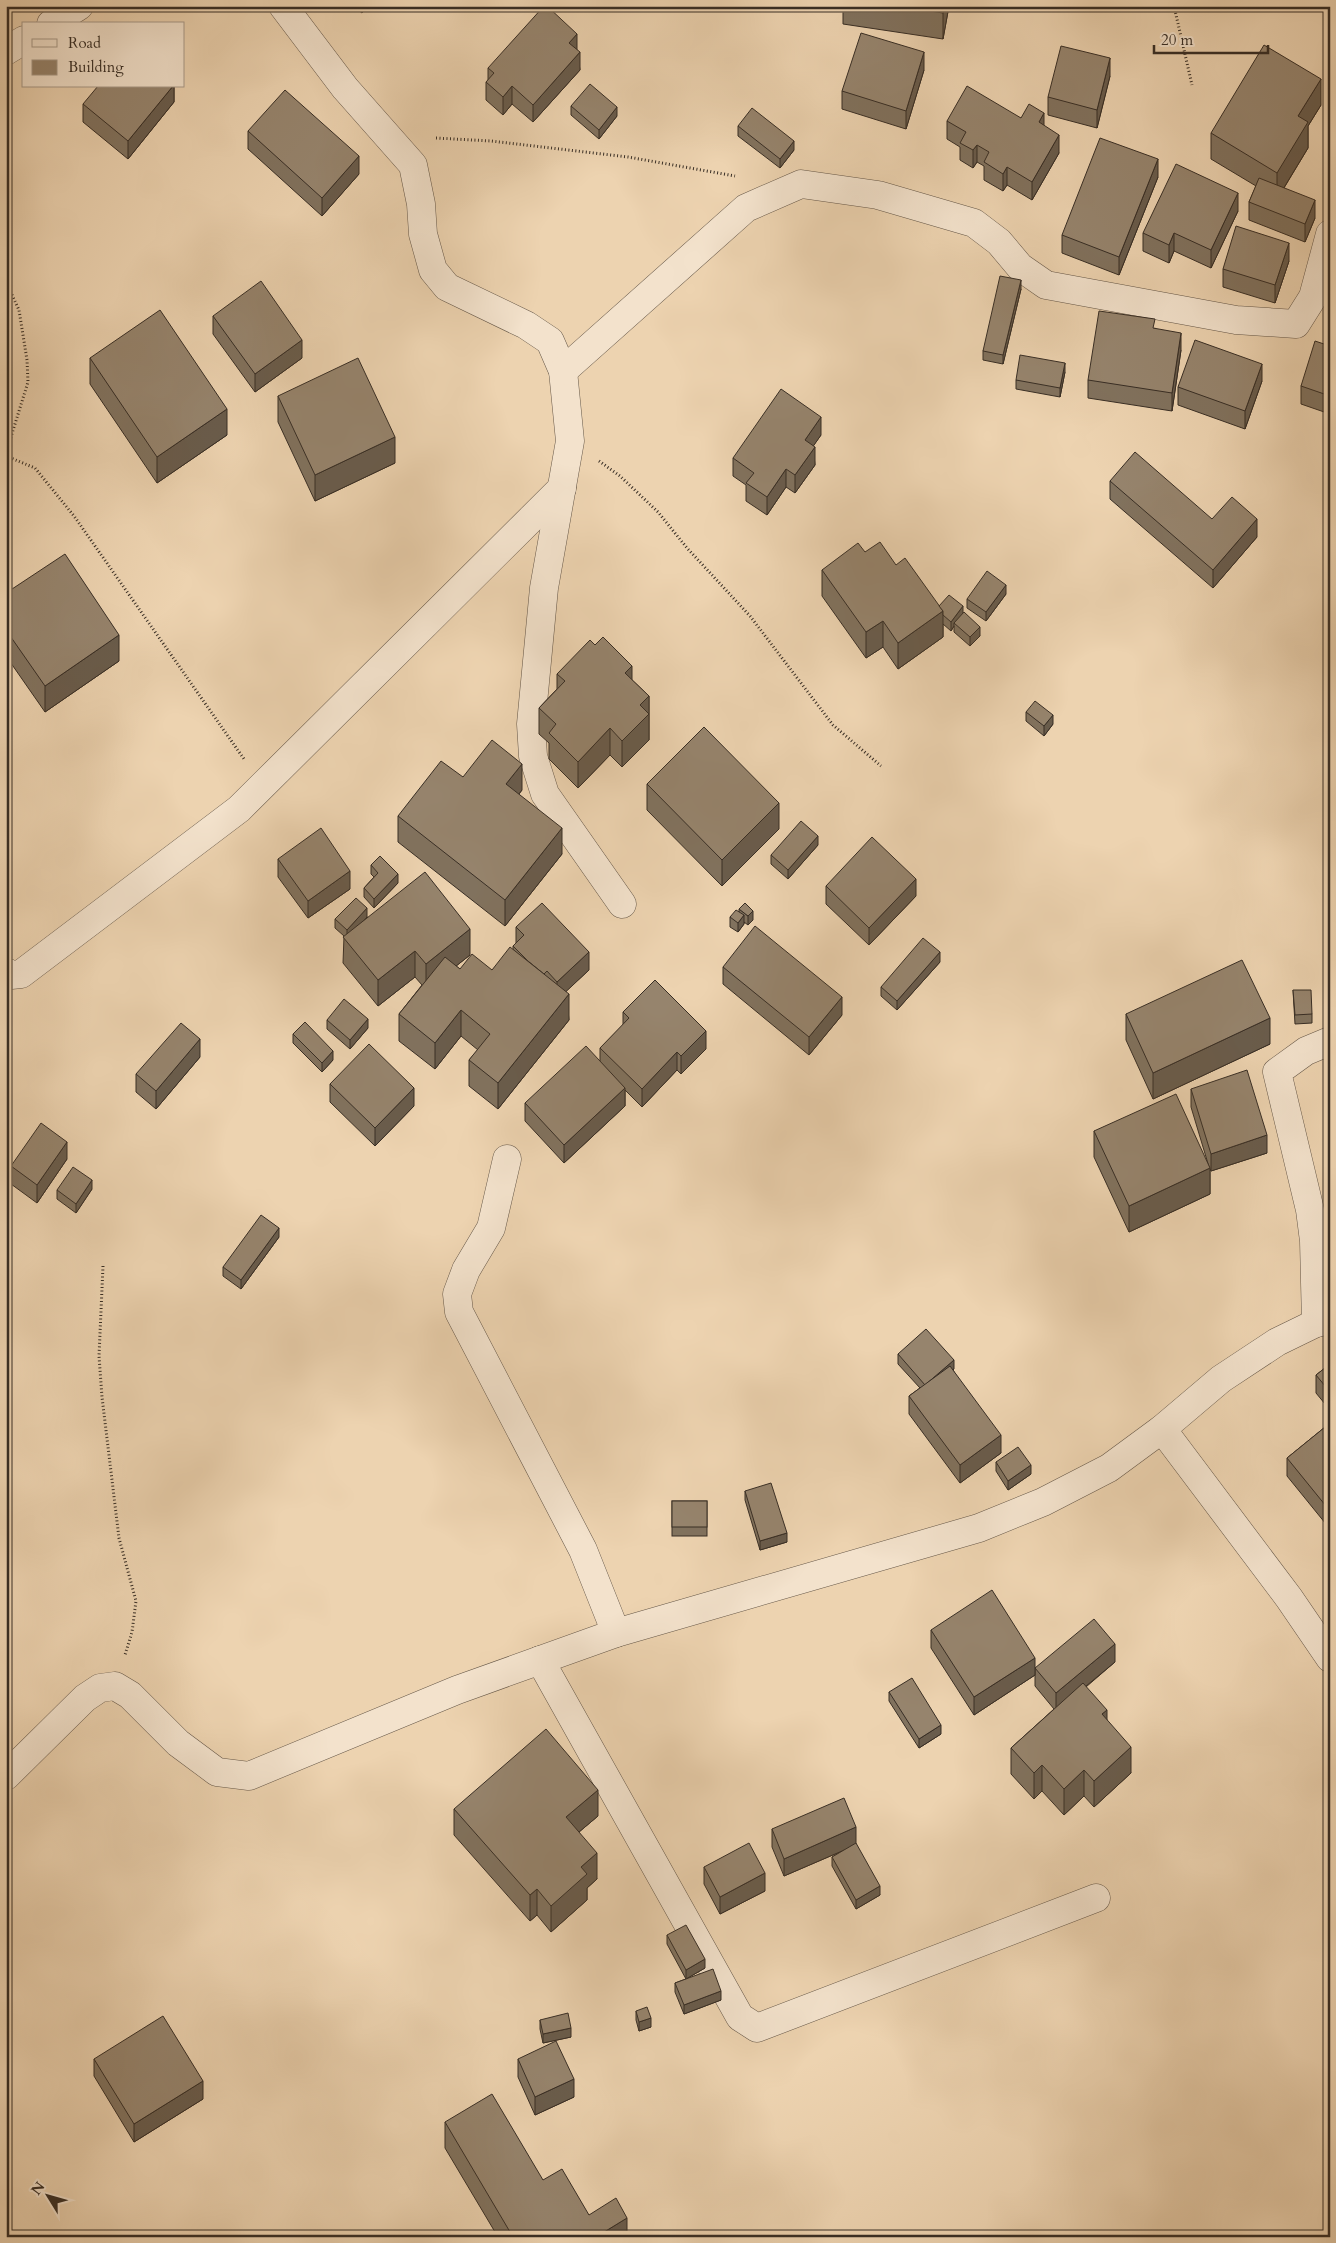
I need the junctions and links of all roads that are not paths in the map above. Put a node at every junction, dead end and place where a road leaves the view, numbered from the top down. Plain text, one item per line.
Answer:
1 (79, 6) edge
2 (284, 6) edge
3 (54, 22) edge
4 (22, 41) edge
5 (6, 51) edge
6 (1330, 234) edge
7 (563, 371) junction
8 (562, 488) junction
9 (622, 904) dead end
10 (6, 972) edge
11 (1330, 1041) edge
12 (507, 1159) dead end
13 (1323, 1322) edge
14 (1162, 1429) junction
15 (616, 1633) junction
16 (1330, 1658) edge
17 (540, 1660) junction
18 (6, 1776) edge
19 (1096, 1898) dead end

1 - 3 street
2 - 7 street
4 - 5 street
6 - 7 street
7 - 8 street
8 - 9 street
8 - 10 street
11 - 13 street
12 - 15 street
13 - 14 street
14 - 15 street
14 - 16 street
15 - 17 street
17 - 18 street
17 - 19 street

